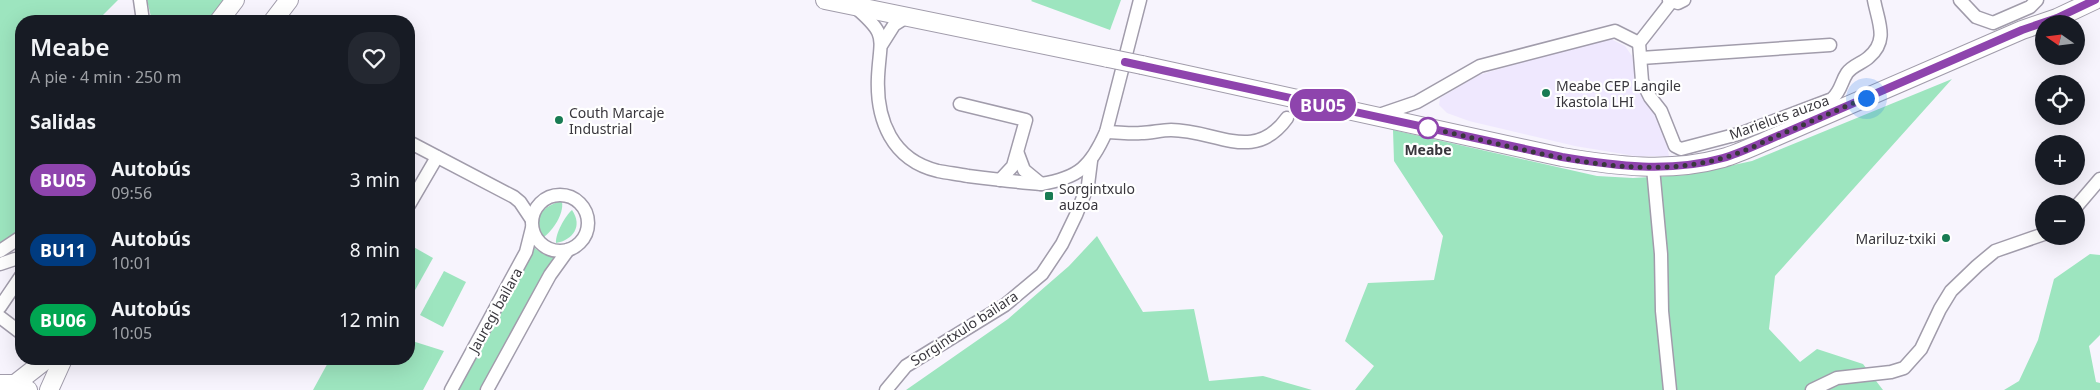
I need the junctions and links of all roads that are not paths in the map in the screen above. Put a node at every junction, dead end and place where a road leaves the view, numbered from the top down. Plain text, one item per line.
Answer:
1 (140, 0) edge
2 (236, 0) edge
3 (289, 0) edge
4 (825, 0) edge
5 (1140, 0) edge
6 (1684, 0) edge
7 (1874, 0) edge
8 (1960, 0) edge
9 (2037, 0) edge
10 (2095, 0) edge
11 (1670, 1) edge
12 (854, 7) junction
13 (2100, 7) edge
14 (142, 15) edge
15 (224, 15) edge
16 (278, 15) edge
17 (2063, 15) edge
18 (2076, 15) edge
19 (906, 18) junction
20 (2035, 26) edge
21 (1640, 43) junction
22 (882, 44) junction
23 (1830, 45) dead end
24 (1640, 58) junction
25 (960, 104) dead end
26 (1375, 116) junction
27 (1287, 118) dead end
28 (1106, 132) junction
29 (415, 145) edge
30 (1018, 154) junction
31 (437, 157) junction
32 (1091, 161) junction
33 (1653, 168) junction
34 (2100, 179) edge
35 (1000, 180) junction
36 (1041, 184) junction
37 (415, 195) edge
38 (2085, 196) edge
39 (544, 199) junction
40 (520, 202) junction
41 (532, 224) junction
42 (2035, 237) edge
43 (15, 241) edge
44 (568, 250) junction
45 (0, 251) edge
46 (15, 259) edge
47 (0, 264) edge
48 (15, 288) edge
49 (0, 307) edge
50 (0, 316) edge
51 (15, 328) edge
52 (39, 365) edge
53 (60, 365) edge
54 (14, 386) edge
55 (50, 390) edge
56 (451, 390) edge
57 (487, 390) edge
58 (886, 390) edge
59 (1670, 390) edge
60 (1812, 390) edge

1 - 14 street
2 - 15 main road
3 - 16 main road
4 - 12 main road
5 - 28 street, Sorgintxulo bailara
6 - 11 street
7 - 24 street, Marieluts auzoa
8 - 9 street
10 - 17 main road
11 - 21 street
12 - 19 main road
12 - 22 street
13 - 18 main road
19 - 22 street, Sorgintxulo bailara
19 - 26 main road, bridge
20 - 33 main road
21 - 24 street, Marieluts auzoa
21 - 26 street
22 - 35 street, Sorgintxulo bailara
23 - 24 street
25 - 30 street
26 - 33 main road
27 - 28 street
28 - 32 street, Sorgintxulo bailara
29 - 31 street
30 - 35 street
30 - 36 street
31 - 37 street
31 - 40 street
32 - 36 street, Sorgintxulo bailara
32 - 58 street, Sorgintxulo bailara
33 - 59 street
34 - 38 street
35 - 36 street, Sorgintxulo bailara
39 - 40 street
39 - 41 street
39 - 44 street
40 - 41 street
41 - 44 street
41 - 56 street, Jauregi bailara
42 - 60 street
43 - 45 street
44 - 57 street
46 - 47 street
48 - 49 street
50 - 51 street
52 - 54 main road
53 - 55 main road

